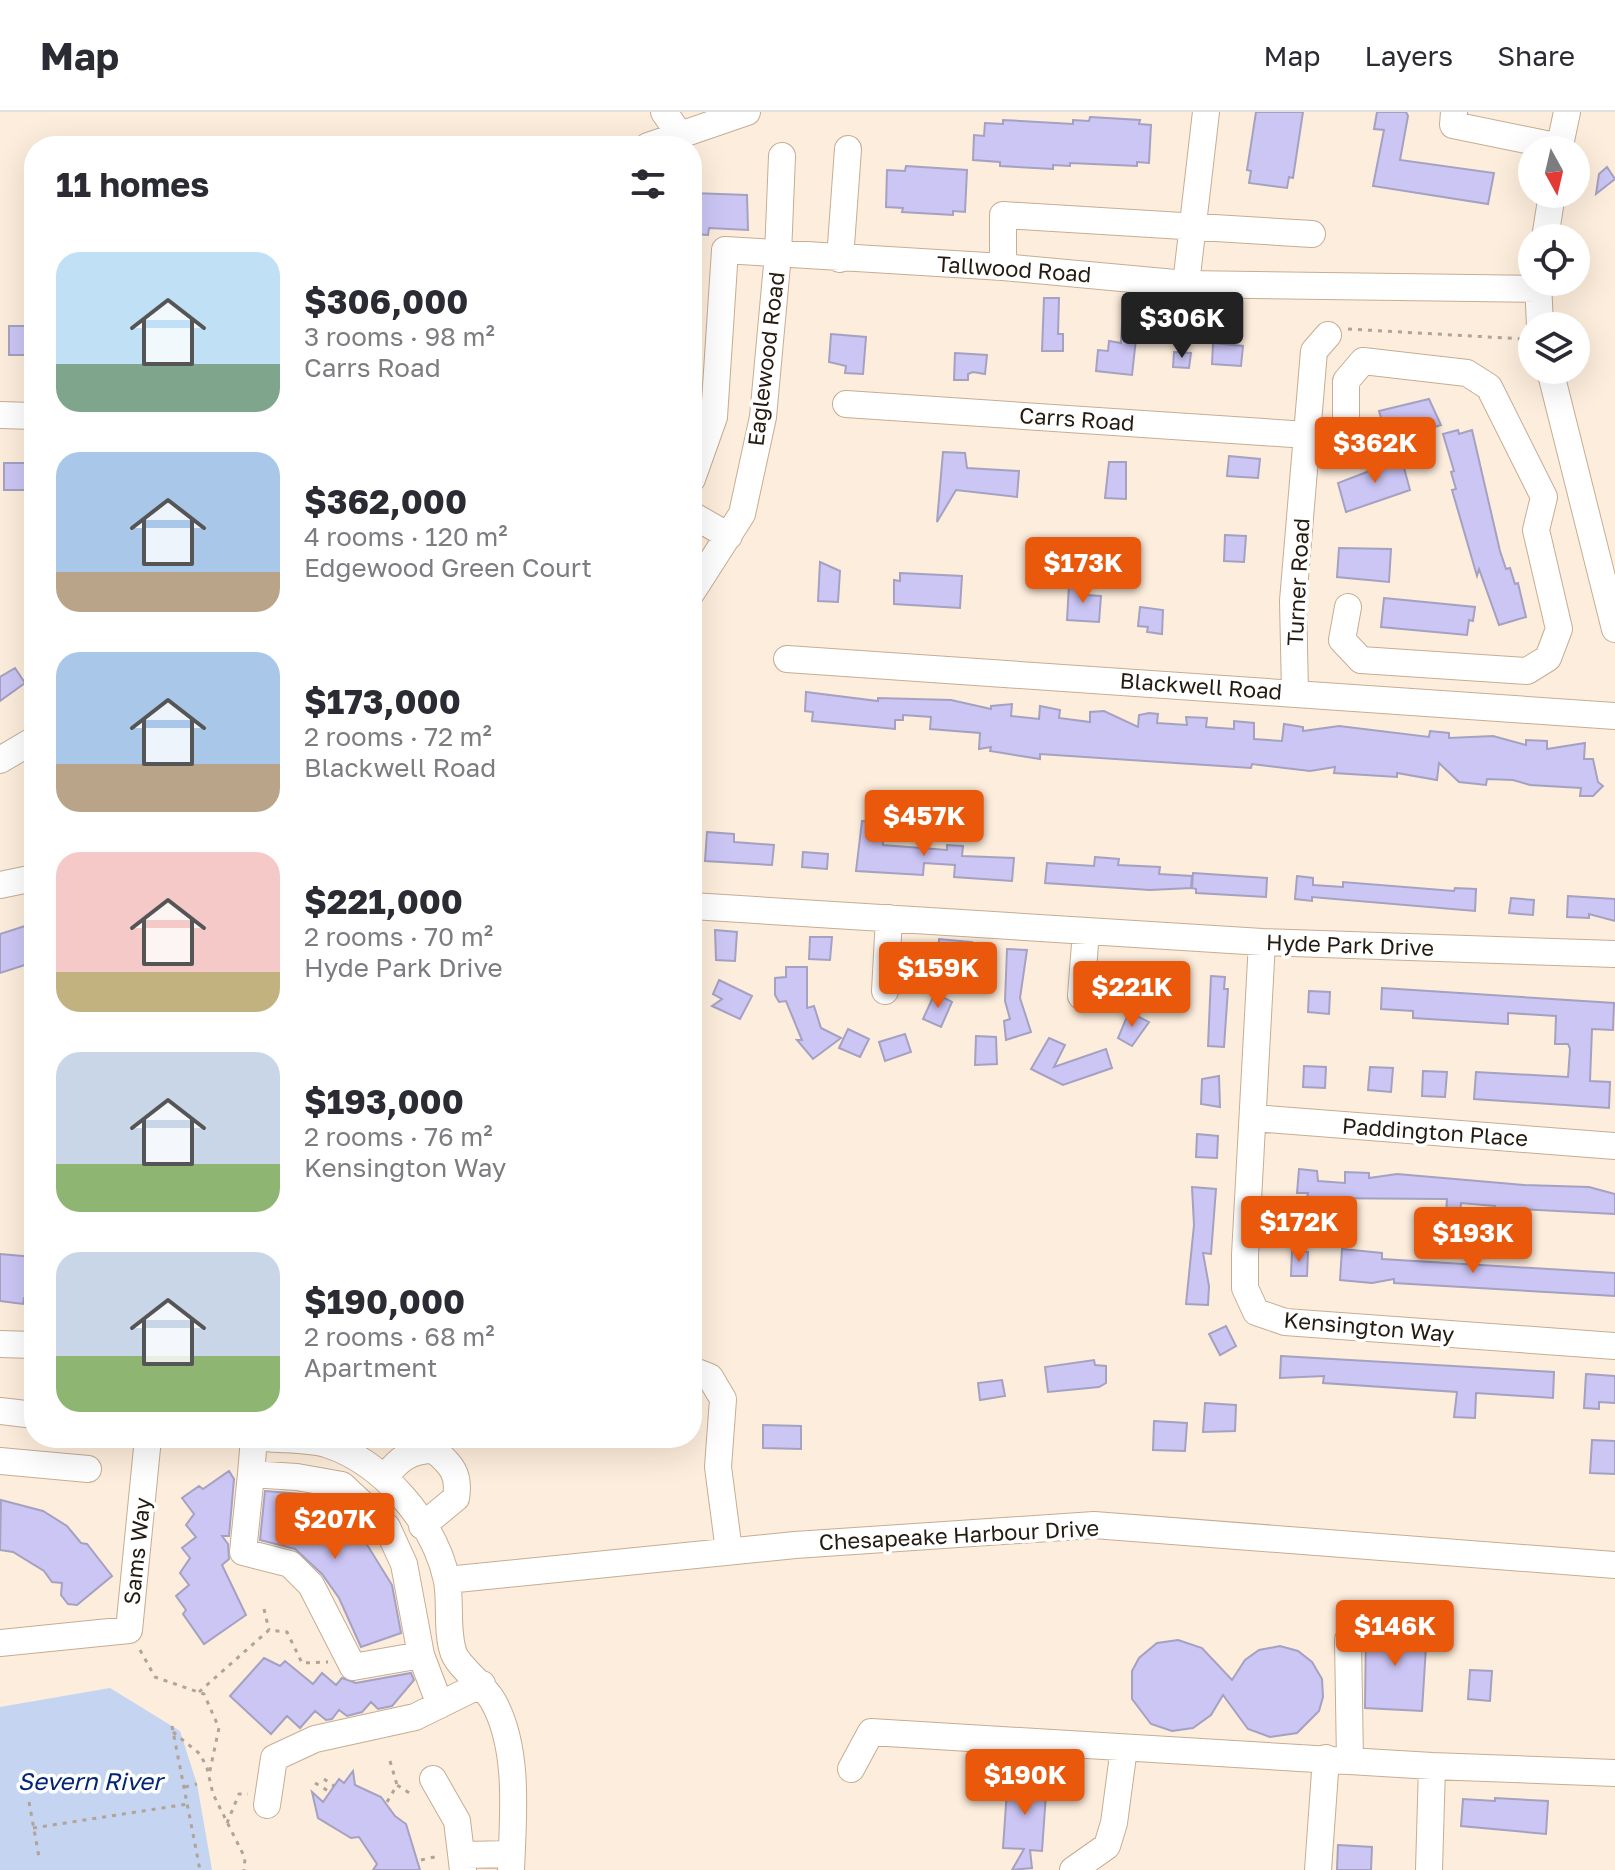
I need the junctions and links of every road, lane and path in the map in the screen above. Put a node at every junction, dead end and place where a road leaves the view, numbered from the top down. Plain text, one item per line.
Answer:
1 (747, 112) edge
2 (1206, 112) edge
3 (1454, 112) edge
4 (1567, 112) edge
5 (676, 121) edge
6 (659, 136) edge
7 (1562, 136) edge
8 (1518, 140) edge
9 (848, 149) dead end
10 (782, 156) dead end
11 (1193, 224) junction
12 (1312, 234) dead end
13 (778, 254) junction
14 (840, 259) junction
15 (1003, 267) junction
16 (1186, 284) junction
17 (1518, 286) edge
18 (1336, 333) joint
19 (1518, 336) edge
20 (1554, 384) edge
21 (846, 404) dead end
22 (0, 415) edge
23 (24, 416) edge
24 (1346, 432) dead end
25 (1307, 435) junction
26 (702, 451) edge
27 (1580, 490) junction
28 (1544, 497) junction
29 (702, 521) edge
30 (729, 536) junction
31 (702, 578) edge
32 (1348, 607) dead end
33 (1615, 629) edge
34 (787, 659) dead end
35 (1295, 692) junction
36 (1615, 716) edge
37 (24, 746) edge
38 (0, 760) edge
39 (24, 880) edge
40 (0, 885) edge
41 (702, 907) edge
42 (889, 918) junction
43 (1086, 931) junction
44 (1262, 942) junction
45 (1615, 954) edge
46 (885, 991) dead end
47 (1081, 996) dead end
48 (1254, 1118) junction
49 (1615, 1146) edge
50 (0, 1344) edge
51 (24, 1345) edge
52 (1615, 1346) edge
53 (702, 1374) edge
54 (0, 1411) edge
55 (24, 1414) edge
56 (147, 1448) edge
57 (253, 1448) edge
58 (332, 1448) edge
59 (0, 1461) edge
60 (88, 1469) dead end
61 (251, 1474) junction
62 (385, 1477) junction
63 (422, 1526) junction
64 (729, 1551) junction
65 (1615, 1565) edge
66 (447, 1580) junction
67 (264, 1609) dead end
68 (129, 1630) junction
69 (269, 1630) junction
70 (1348, 1640) dead end
71 (0, 1643) edge
72 (421, 1655) junction
73 (350, 1661) junction
74 (482, 1684) junction
75 (199, 1692) junction
76 (440, 1705) junction
77 (172, 1726) dead end
78 (173, 1732) junction
79 (1124, 1748) junction
80 (1338, 1760) junction
81 (390, 1761) dead end
82 (1432, 1766) junction
83 (851, 1769) dead end
84 (1615, 1773) edge
85 (209, 1775) junction
86 (324, 1779) dead end
87 (433, 1779) dead end
88 (315, 1783) dead end
89 (197, 1784) dead end
90 (397, 1785) junction
91 (334, 1786) dead end
92 (185, 1787) junction
93 (330, 1792) dead end
94 (411, 1794) dead end
95 (268, 1800) joint
96 (29, 1802) dead end
97 (387, 1802) dead end
98 (188, 1804) junction
99 (227, 1823) junction
100 (33, 1828) junction
101 (39, 1857) dead end
102 (421, 1860) dead end
103 (455, 1860) edge
104 (511, 1862) edge
105 (200, 1870) edge
106 (244, 1870) edge
107 (1073, 1870) edge
108 (1318, 1870) edge
109 (1429, 1870) edge

1 - 5 street
2 - 11 street
3 - 8 street
4 - 7 street
5 - 6 street
9 - 14 street
10 - 13 street, Eaglewood Road
11 - 12 street
11 - 15 street
11 - 16 street
13 - 14 street, Tallwood Road
13 - 26 street, Tallwood Road
13 - 30 street, Eaglewood Road
14 - 15 street, Tallwood Road
15 - 16 street, Tallwood Road
16 - 17 street, Tallwood Road
18 - 19 path
18 - 25 street, Turner Road
20 - 27 street
21 - 25 street, Carrs Road
22 - 23 street
24 - 28 street
25 - 35 street, Turner Road
27 - 28 street
27 - 33 street
28 - 32 street
29 - 30 street
30 - 31 street, Eaglewood Road
34 - 35 street, Blackwell Road
35 - 36 street, Blackwell Road
37 - 38 street
39 - 40 street
41 - 42 street, Hyde Park Drive
42 - 43 street, Hyde Park Drive
42 - 46 street
43 - 44 street, Hyde Park Drive
43 - 47 street
44 - 45 street, Hyde Park Drive
44 - 48 street, Kensington Way
48 - 49 street, Paddington Place
48 - 52 street, Kensington Way
50 - 51 street
53 - 64 street
54 - 55 street
56 - 68 street, Sams Way
57 - 61 street
58 - 62 street
59 - 60 street
61 - 72 street
61 - 73 street
62 - 63 street
62 - 63 street
63 - 66 street
64 - 65 street, Chesapeake Harbour Drive
64 - 66 street, Chesapeake Harbour Drive
66 - 74 street
67 - 69 path
68 - 71 street, Sams Way
68 - 75 path
69 - 73 path
69 - 75 path
70 - 80 street
72 - 73 street
72 - 76 street
74 - 76 street
74 - 104 street
75 - 85 path
76 - 95 street
77 - 78 path
78 - 85 path
78 - 92 path
79 - 80 street
79 - 83 street
79 - 107 street
80 - 82 street
80 - 108 street
81 - 90 path
82 - 84 street
82 - 109 street
85 - 99 path
86 - 91 path
87 - 103 street
88 - 93 path
89 - 92 path
90 - 94 path
90 - 97 path
92 - 98 path
95 - 99 path
96 - 100 path
98 - 100 path
98 - 105 path
99 - 106 path
100 - 101 path
102 - 103 path
103 - 104 street

